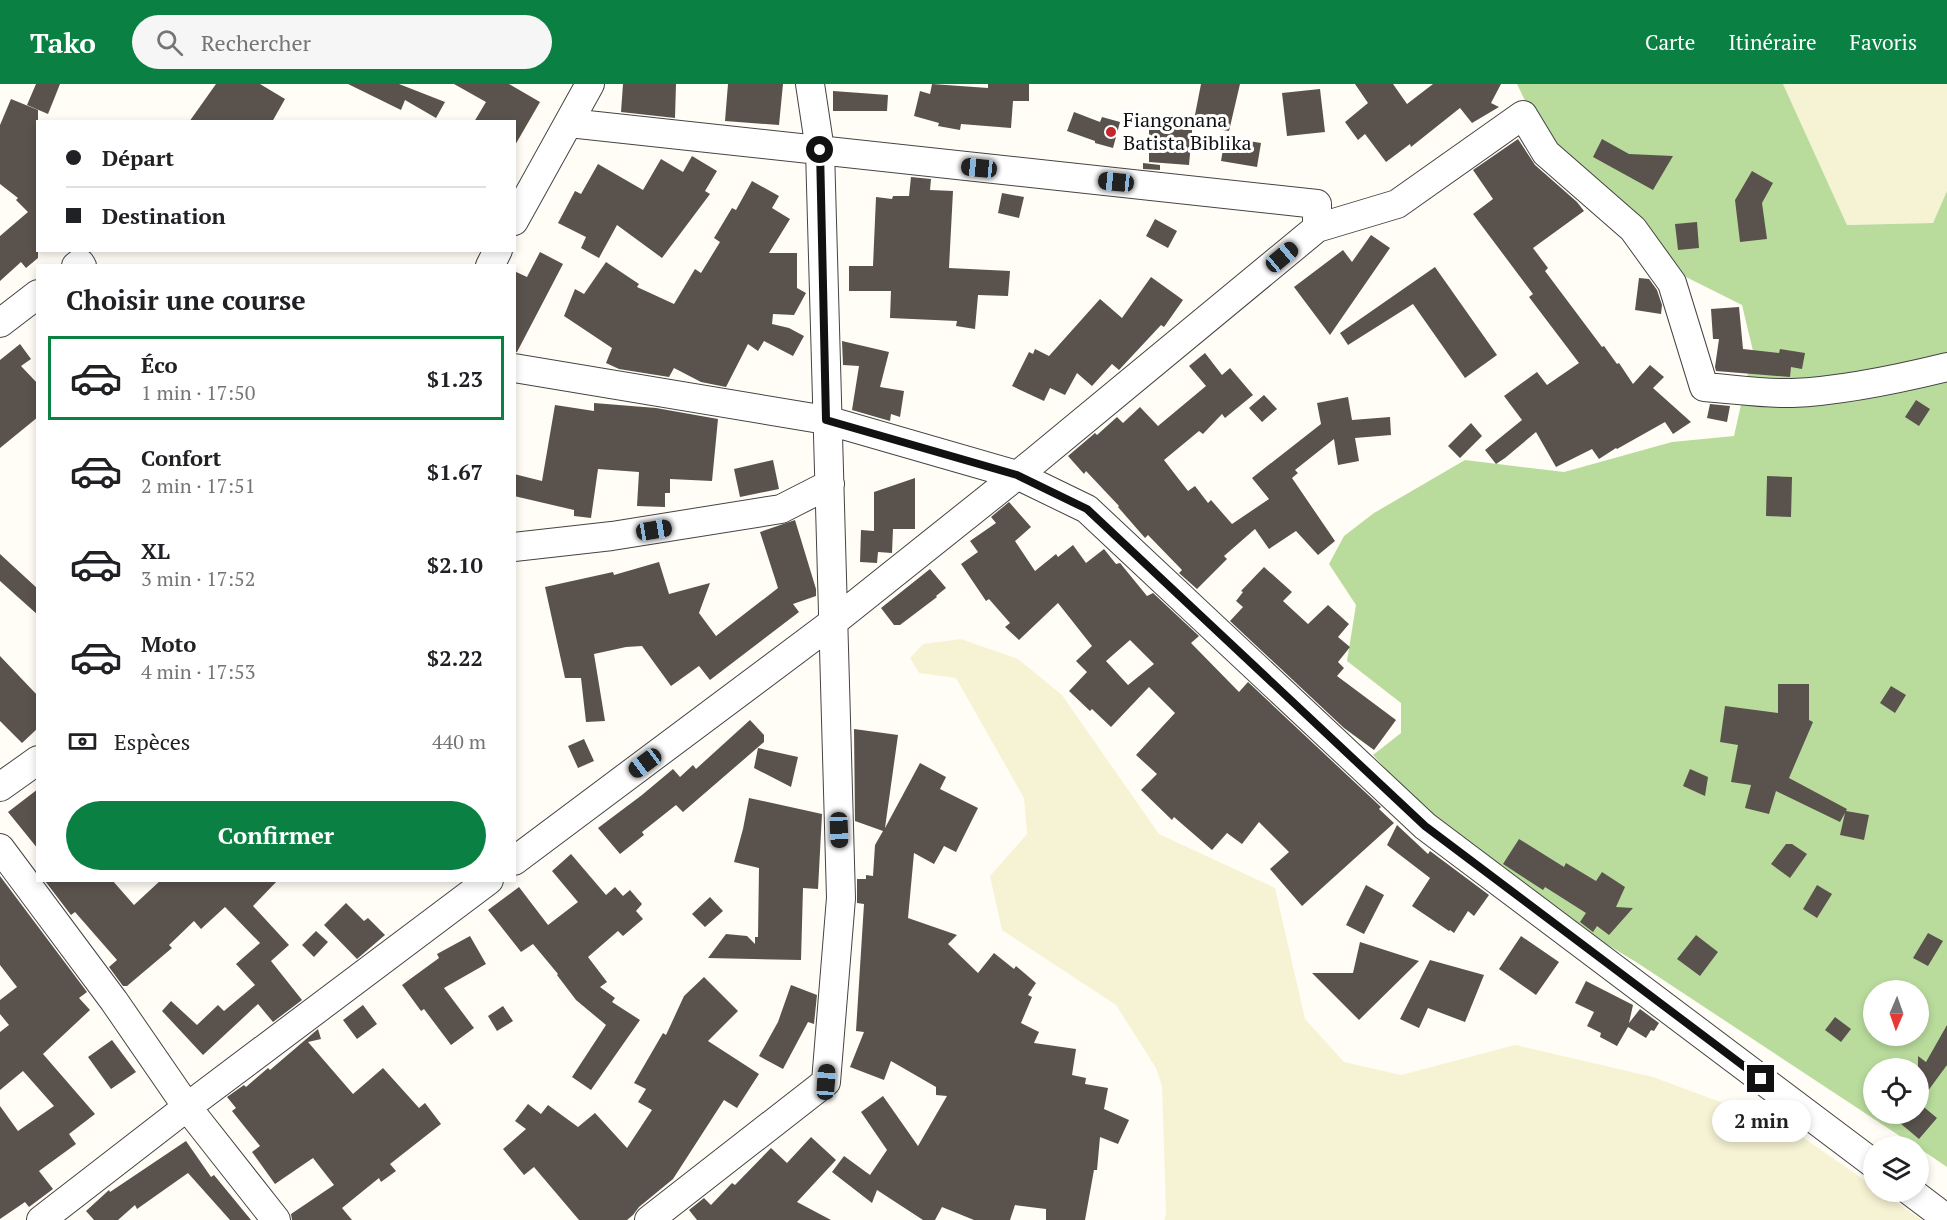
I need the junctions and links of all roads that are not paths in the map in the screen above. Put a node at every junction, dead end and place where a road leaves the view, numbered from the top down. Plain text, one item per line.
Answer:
1 (590, 84) edge
2 (810, 84) edge
3 (569, 123) junction
4 (820, 150) junction
5 (516, 217) edge
6 (1317, 228) junction
7 (36, 296) edge
8 (0, 323) edge
9 (1947, 367) edge
10 (516, 368) edge
11 (826, 420) junction
12 (1017, 475) junction
13 (830, 484) junction
14 (516, 547) edge
15 (832, 623) junction
16 (36, 761) edge
17 (0, 787) edge
18 (0, 848) edge
19 (516, 860) edge
20 (486, 882) edge
21 (187, 1107) junction
22 (1863, 1156) edge
23 (1925, 1202) edge
24 (1947, 1219) edge
25 (41, 1220) edge
26 (276, 1220) edge
27 (649, 1220) edge

1 - 3 street
2 - 4 street
3 - 4 street
3 - 5 street
4 - 6 street
4 - 11 street
6 - 9 street
6 - 12 street
7 - 8 street
10 - 11 street
11 - 12 street
11 - 13 street
12 - 15 street
12 - 22 street
13 - 14 street
13 - 15 street
15 - 19 street
15 - 27 street
16 - 17 street
18 - 21 street
20 - 21 street
21 - 25 street
21 - 26 street
23 - 24 street

